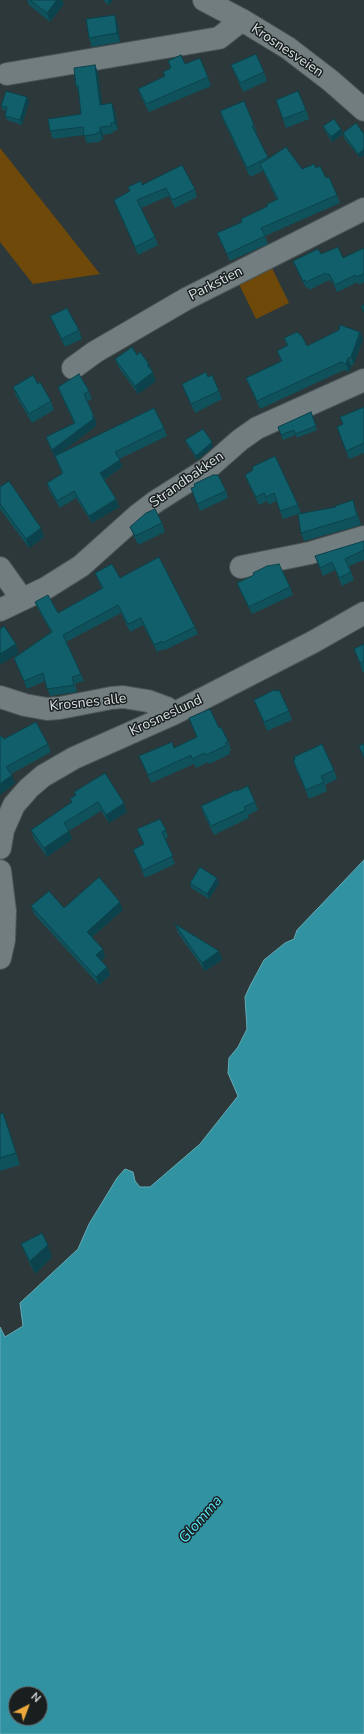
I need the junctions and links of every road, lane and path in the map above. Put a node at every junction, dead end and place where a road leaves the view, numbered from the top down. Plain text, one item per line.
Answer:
1 (204, 0) edge
2 (242, 20) junction
3 (7, 74) dead end
4 (364, 110) edge
5 (364, 209) edge
6 (73, 368) dead end
7 (364, 380) edge
8 (364, 537) edge
9 (241, 567) dead end
10 (0, 568) edge
11 (22, 599) junction
12 (0, 610) edge
13 (364, 613) edge
14 (0, 697) edge
15 (173, 714) junction
16 (0, 848) edge
17 (0, 871) edge
18 (0, 958) edge

1 - 2 street, Krosnesveien
2 - 3 street
2 - 4 street, Krosnesveien
5 - 6 street, Parkstien
7 - 11 street, Strandbakken
8 - 9 street
10 - 11 street
11 - 12 street, Strandbakken
13 - 15 street, Krosneslund
14 - 15 street, Krosnes alle
15 - 16 street, Krosneslund
17 - 18 street

